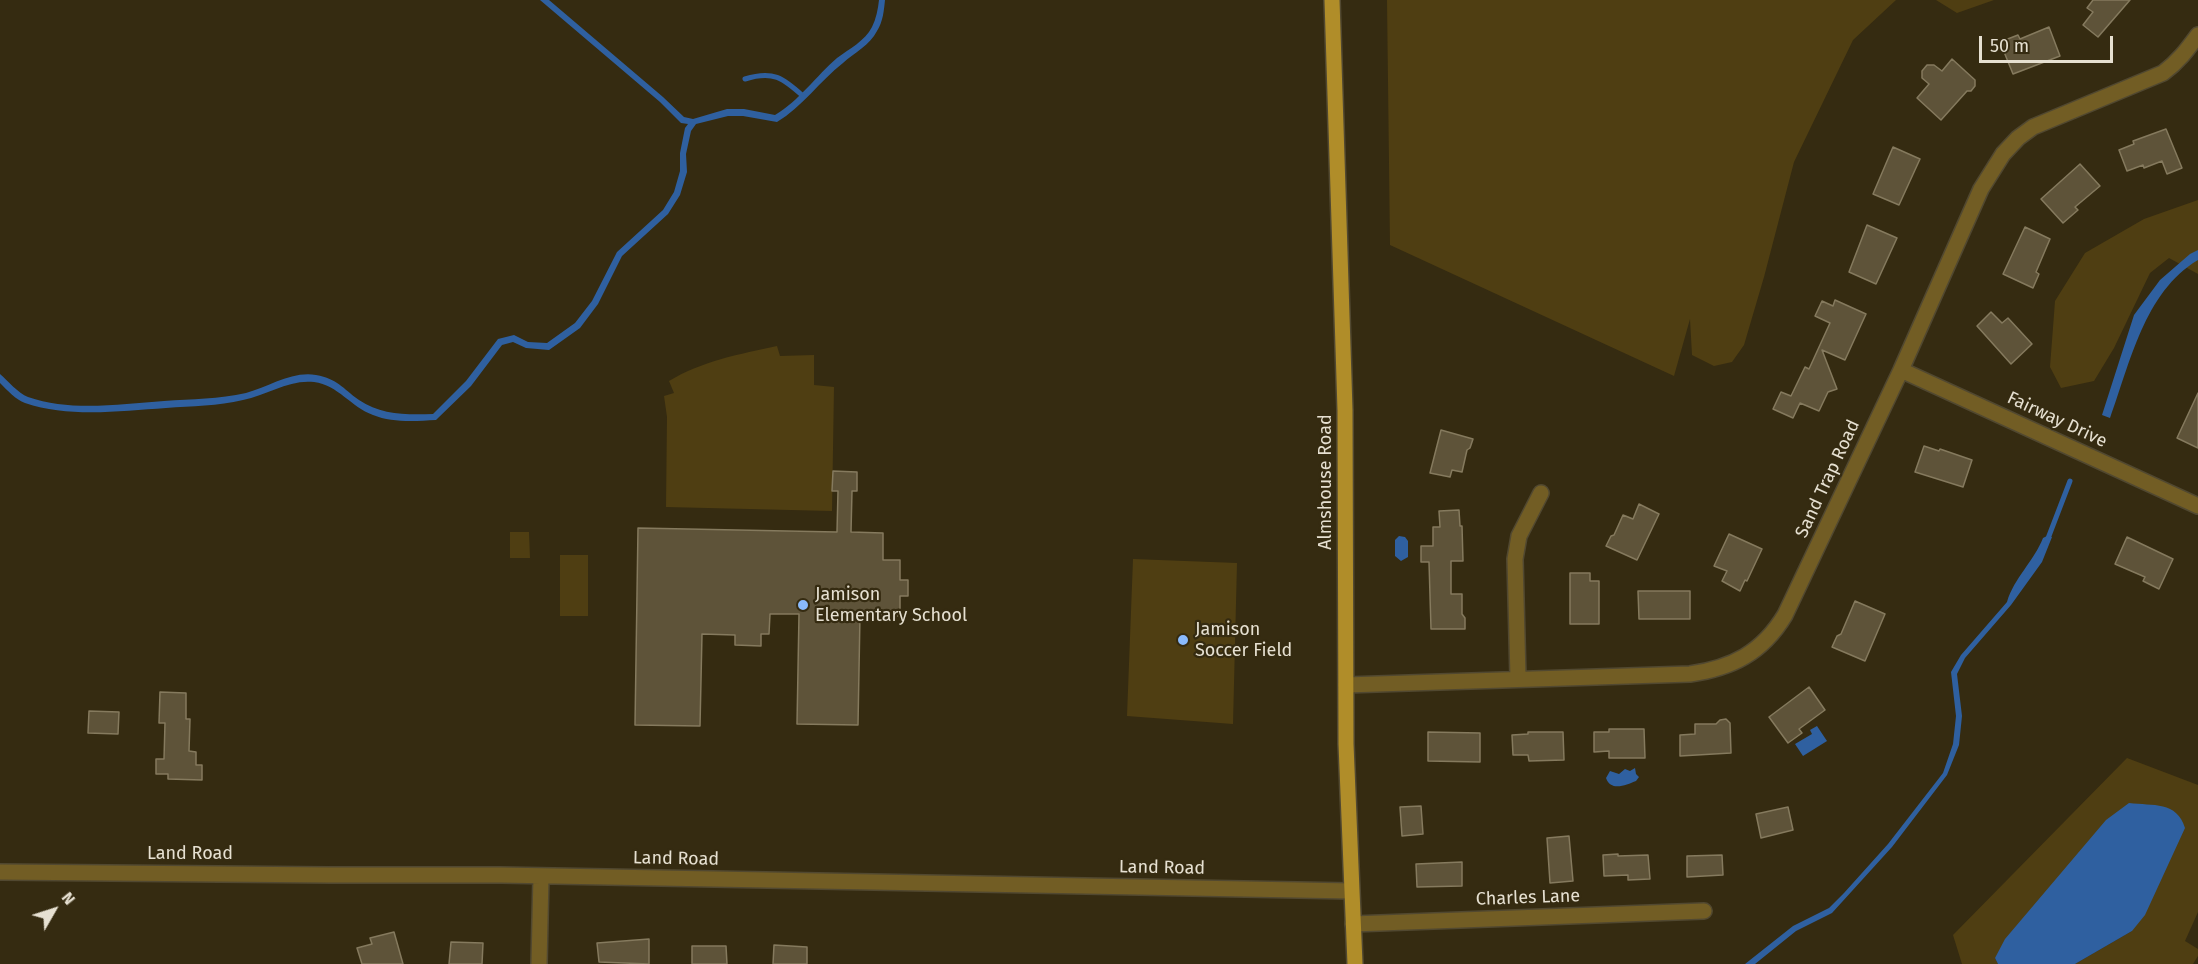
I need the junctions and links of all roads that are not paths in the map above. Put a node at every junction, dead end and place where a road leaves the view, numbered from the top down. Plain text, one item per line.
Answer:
1 (1332, 0) edge
2 (2198, 35) edge
3 (1901, 370) junction
4 (1541, 493) dead end
5 (2198, 506) edge
6 (1518, 678) junction
7 (1346, 685) junction
8 (0, 872) edge
9 (541, 876) junction
10 (1351, 891) junction
11 (1704, 911) dead end
12 (1353, 924) junction
13 (539, 964) edge
14 (1355, 964) edge

1 - 7 main road, Almshouse Road
2 - 3 street, Sand Trap Road
3 - 5 street, Fairway Drive
3 - 6 street, Sand Trap Road
4 - 6 street
6 - 7 street, Sand Trap Road
7 - 10 main road, Almshouse Road
8 - 9 street, Land Road
9 - 10 street, Land Road
9 - 13 street
10 - 12 main road, Almshouse Road
11 - 12 street, Charles Lane
12 - 14 main road, Almshouse Road

